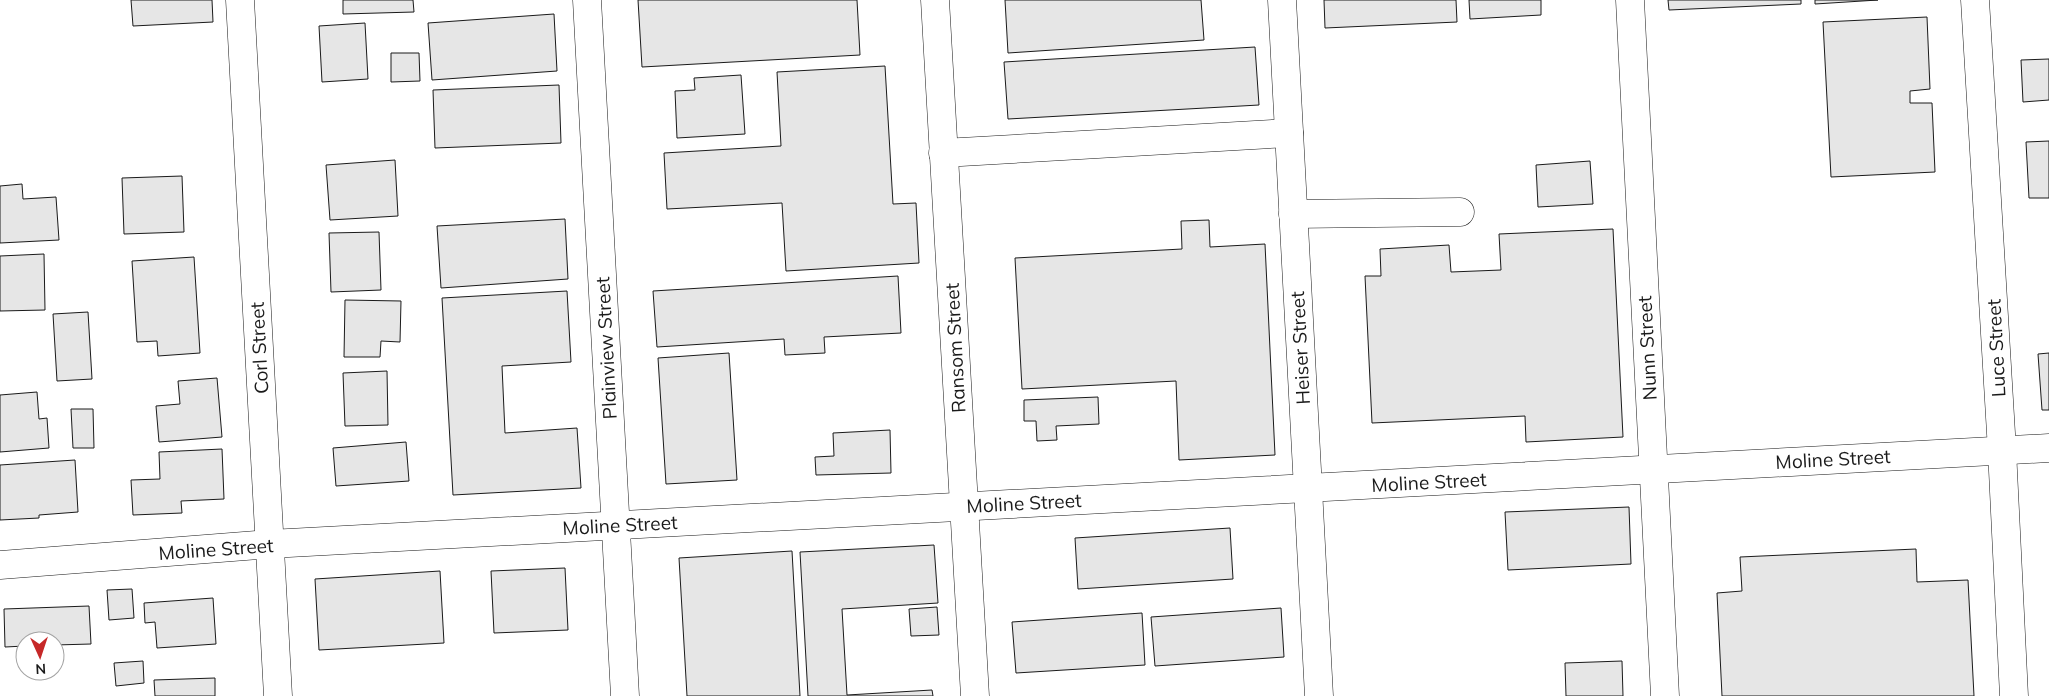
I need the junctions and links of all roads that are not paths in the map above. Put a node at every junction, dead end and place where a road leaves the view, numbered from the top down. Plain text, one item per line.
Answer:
1 (240, 0) edge
2 (586, 0) edge
3 (935, 0) edge
4 (1282, 0) edge
5 (1630, 0) edge
6 (1975, 0) edge
7 (1289, 133) junction
8 (944, 153) junction
9 (1460, 212) dead end
10 (1294, 214) junction
11 (2049, 448) edge
12 (2002, 450) junction
13 (1653, 470) junction
14 (1307, 488) junction
15 (964, 507) junction
16 (616, 526) junction
17 (270, 544) junction
18 (0, 565) edge
19 (278, 696) edge
20 (625, 696) edge
21 (975, 696) edge
22 (1319, 696) edge
23 (1665, 696) edge
24 (2014, 696) edge

1 - 17 street, Corl Street
2 - 16 street, Plainview Street
3 - 8 street, Ransom Street
4 - 7 street, Heiser Street
5 - 13 street, Nunn Street
6 - 12 street, Luce Street
7 - 8 street
7 - 10 street, Heiser Street
8 - 15 street, Ransom Street
9 - 10 street
10 - 14 street, Heiser Street
11 - 12 street, Moline Street
12 - 13 street, Moline Street
12 - 24 street, Luce Street
13 - 14 street, Moline Street
13 - 23 street, Nunn Street
14 - 15 street, Moline Street
14 - 22 street, Heiser Street
15 - 16 street, Moline Street
15 - 21 street, Ransom Street
16 - 17 street, Moline Street
16 - 20 street, Plainview Street
17 - 18 street, Moline Street
17 - 19 street, Corl Street

